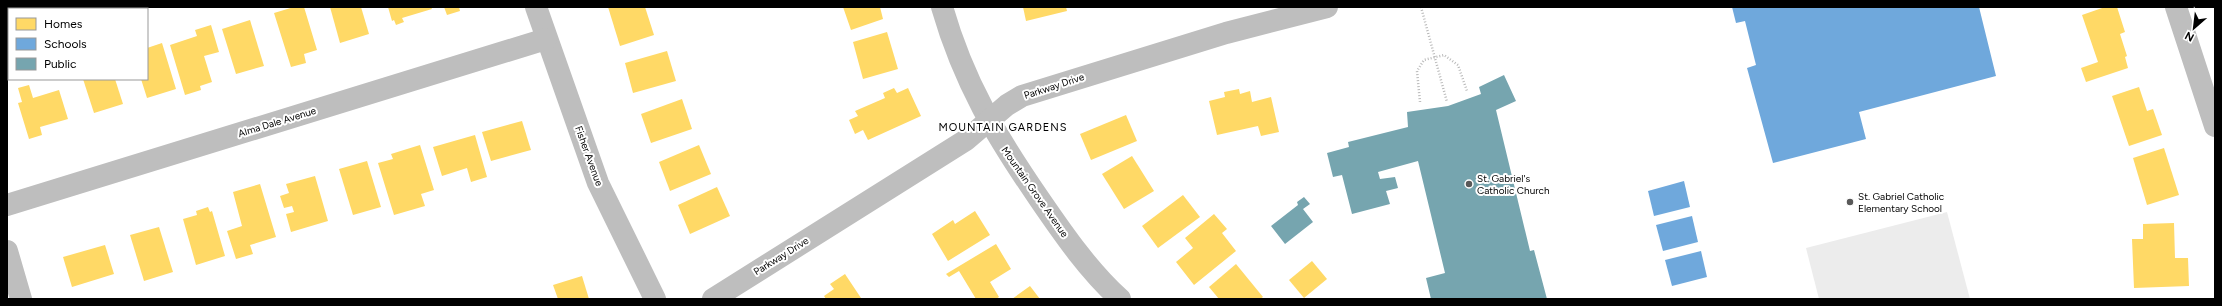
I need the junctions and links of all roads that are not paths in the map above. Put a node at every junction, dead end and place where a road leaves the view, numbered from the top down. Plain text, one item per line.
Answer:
1 (536, 7) edge
2 (942, 7) edge
3 (1327, 7) edge
4 (2176, 7) edge
5 (546, 39) junction
6 (988, 121) junction
7 (2215, 126) edge
8 (7, 205) edge
9 (7, 251) edge
10 (21, 299) edge
11 (655, 299) edge
12 (713, 299) edge
13 (1120, 299) edge

1 - 5 street, Fisher Avenue
2 - 6 street, Mountain Grove Avenue
3 - 6 street, Parkway Drive
4 - 7 street
5 - 8 street, Alma Dale Avenue
5 - 11 street, Fisher Avenue
6 - 12 street, Parkway Drive
6 - 13 street, Mountain Grove Avenue
9 - 10 street

